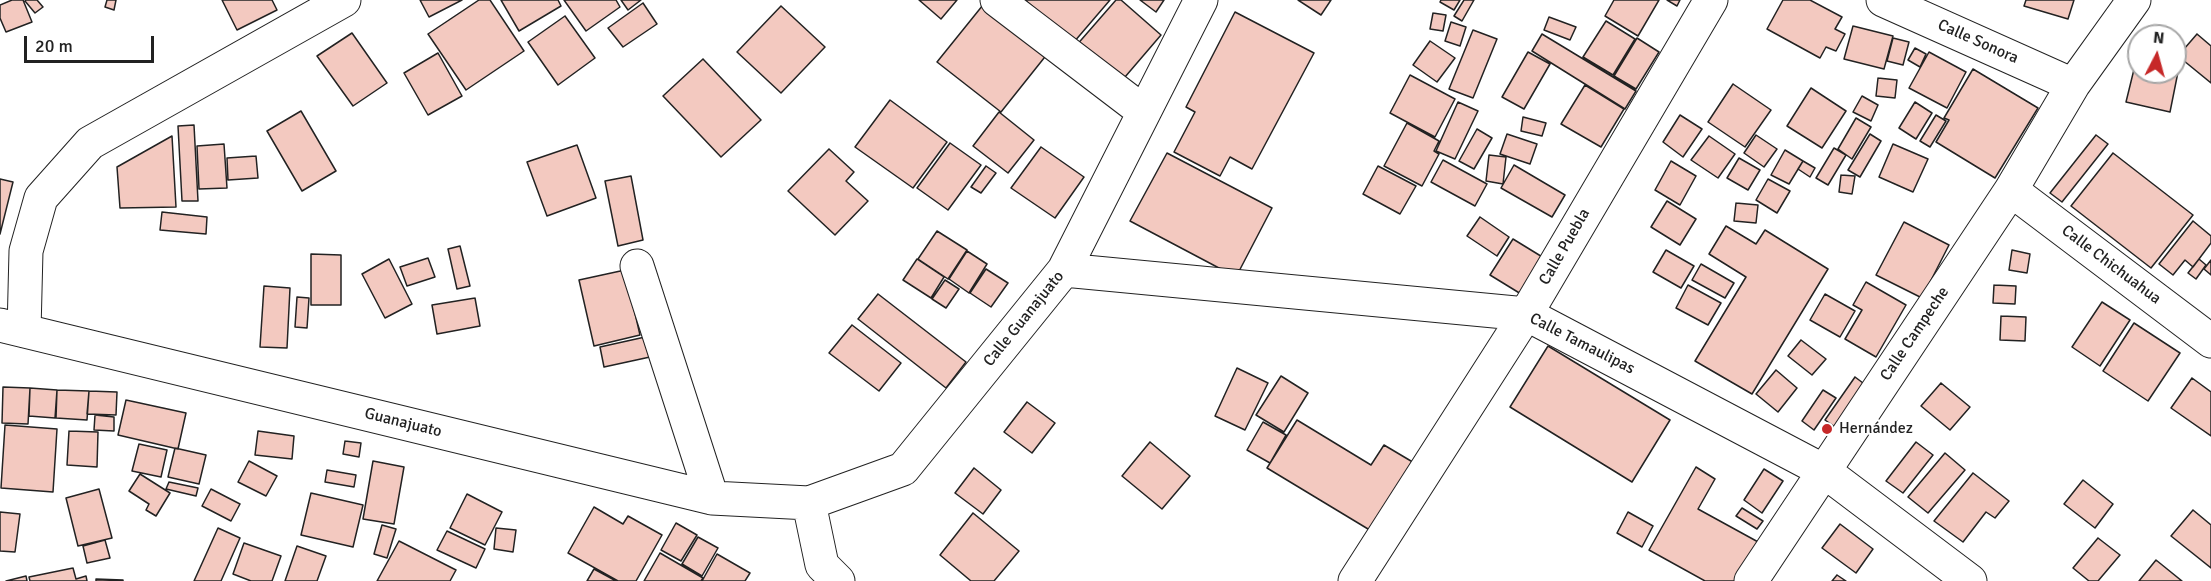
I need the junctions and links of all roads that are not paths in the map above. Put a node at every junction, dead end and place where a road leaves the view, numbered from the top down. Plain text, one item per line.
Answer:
1 (344, 0) edge
2 (997, 0) edge
3 (1201, 0) edge
4 (1711, 0) edge
5 (1882, 0) edge
6 (2134, 0) edge
7 (2073, 85) junction
8 (1144, 112) junction
9 (2011, 190) junction
10 (637, 266) dead end
11 (1064, 270) junction
12 (1526, 314) junction
13 (12, 328) edge
14 (2211, 341) edge
15 (1824, 471) junction
16 (712, 498) junction
17 (809, 503) junction
18 (825, 576) edge
19 (1355, 581) edge
20 (1751, 581) edge
21 (1970, 581) edge

1 - 13 street
2 - 8 street
3 - 8 street, Calle Guanajuato
4 - 12 street, Calle Puebla
5 - 7 street, Calle Sonora
6 - 7 street, Calle Campeche
7 - 9 street, Calle Campeche
8 - 11 street, Calle Guanajuato
9 - 14 street, Calle Chichuahua
9 - 15 street, Calle Campeche
10 - 16 street
11 - 12 street, Calle Tamaulipas
11 - 17 street, Calle Guanajuato
12 - 15 street, Calle Tamaulipas
12 - 19 street, Calle Puebla
13 - 16 street, Guanajuato
15 - 20 street, Calle Campeche
15 - 21 street, Calle Tamaulipas
16 - 17 street, Guanajuato
17 - 18 street

